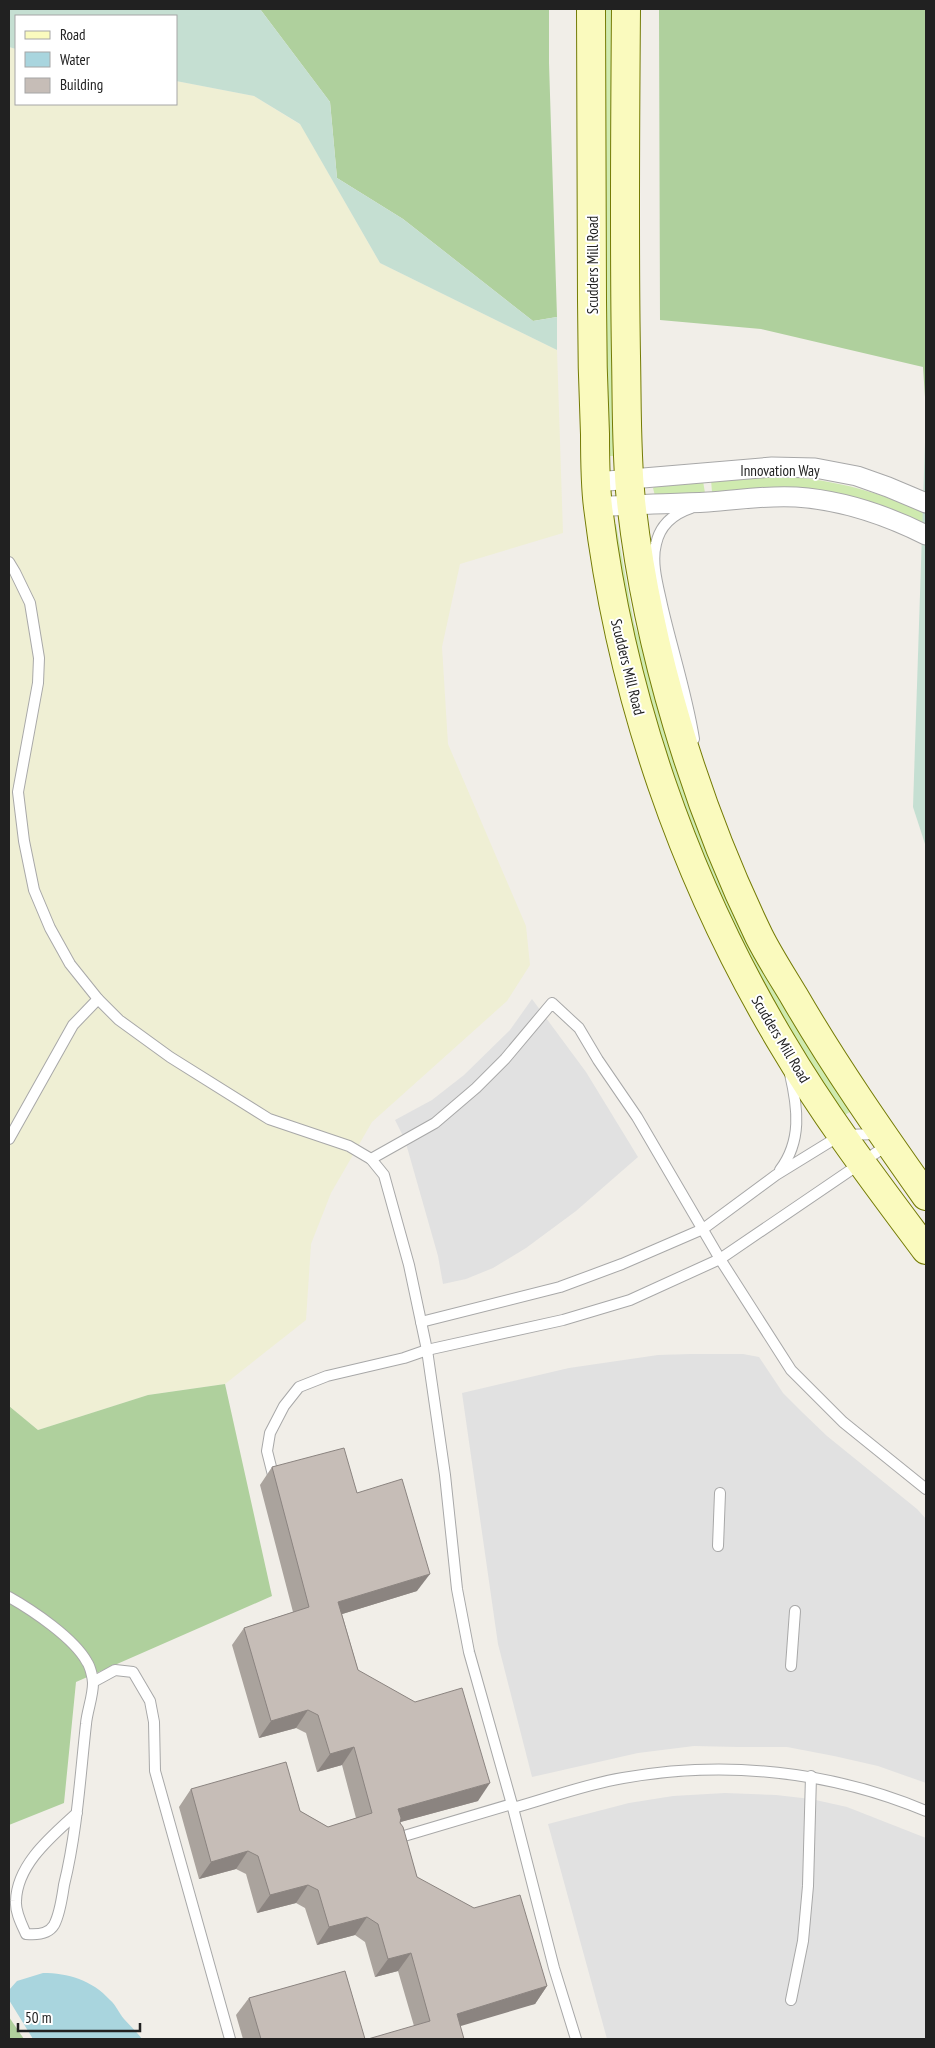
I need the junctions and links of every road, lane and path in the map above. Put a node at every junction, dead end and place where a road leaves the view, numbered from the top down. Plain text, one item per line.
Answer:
1 (591, 9) edge
2 (626, 9) edge
3 (630, 492) junction
4 (597, 495) junction
5 (710, 502) junction
6 (926, 503) edge
7 (926, 535) edge
8 (9, 562) edge
9 (693, 772) junction
10 (98, 999) junction
11 (784, 1047) junction
12 (841, 1135) junction
13 (9, 1139) edge
14 (886, 1139) junction
15 (371, 1159) junction
16 (861, 1162) junction
17 (776, 1175) junction
18 (926, 1196) edge
19 (703, 1229) junction
20 (926, 1250) edge
21 (720, 1259) junction
22 (421, 1322) junction
23 (427, 1350) junction
24 (273, 1475) edge
25 (926, 1490) edge
26 (720, 1493) dead end
27 (718, 1546) dead end
28 (9, 1597) edge
29 (795, 1611) dead end
30 (791, 1666) dead end
31 (93, 1682) junction
32 (811, 1776) junction
33 (513, 1806) junction
34 (926, 1811) edge
35 (77, 1813) junction
36 (394, 1839) edge
37 (791, 2000) dead end
38 (230, 2039) edge
39 (576, 2039) edge

1 - 4 main road, Scudders Mill Road
2 - 3 main road
3 - 4 street
3 - 4 street
3 - 5 street, Innovation Way
3 - 6 street, Innovation Way
3 - 9 main road
4 - 11 main road, Scudders Mill Road
5 - 7 street, Innovation Way
5 - 9 lane
8 - 10 lane
9 - 14 main road
10 - 13 lane
10 - 15 lane
11 - 12 main road, Scudders Mill Road
11 - 17 lane
12 - 14 lane
12 - 16 main road, Scudders Mill Road
12 - 17 lane
14 - 16 lane
14 - 18 main road
15 - 19 lane
15 - 22 lane
16 - 20 main road, Scudders Mill Road
16 - 21 lane
17 - 19 lane
19 - 21 lane
19 - 22 lane
21 - 23 lane
21 - 25 lane
22 - 23 lane
23 - 24 lane
23 - 33 lane
26 - 27 lane
28 - 31 lane
29 - 30 lane
31 - 35 lane
31 - 38 lane
32 - 33 lane
32 - 34 lane
32 - 37 lane
33 - 36 lane
33 - 39 lane
35 - 35 lane

